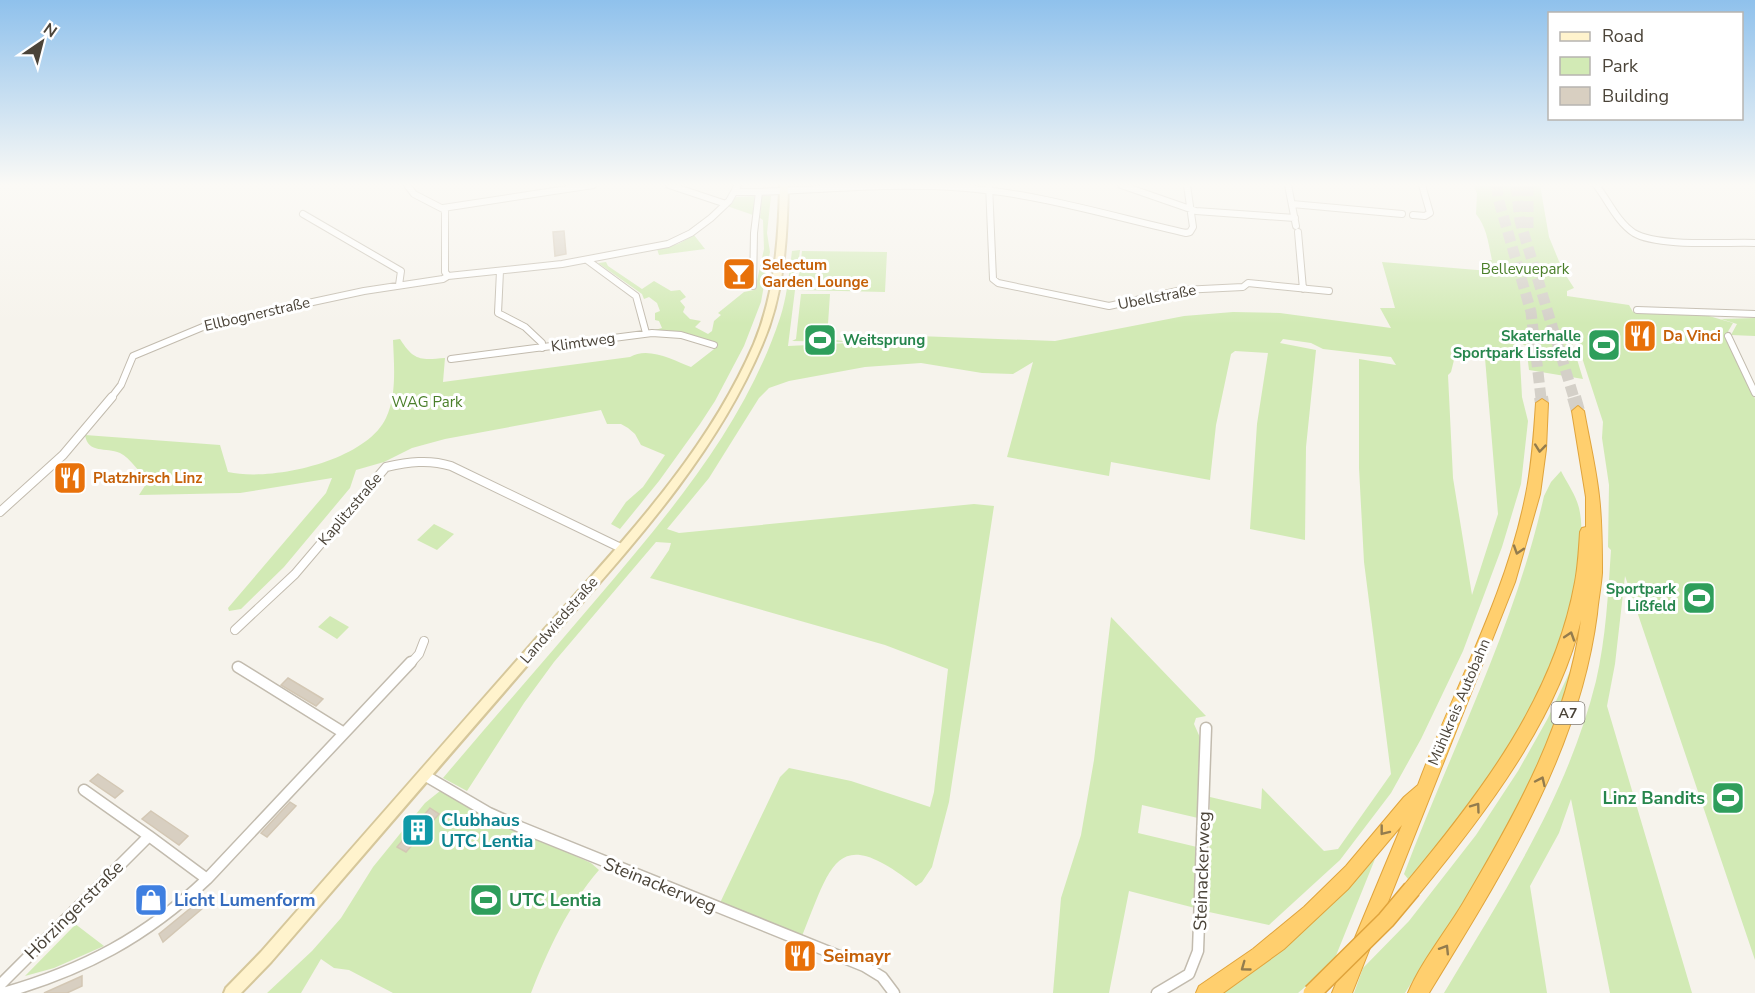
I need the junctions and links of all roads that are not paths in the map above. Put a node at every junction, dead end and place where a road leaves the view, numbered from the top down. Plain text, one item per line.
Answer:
1 (333, 231) edge
2 (446, 231) edge
3 (693, 231) edge
4 (754, 231) edge
5 (783, 231) edge
6 (991, 231) edge
7 (1297, 231) edge
8 (1632, 231) edge
9 (1755, 243) edge
10 (587, 260) junction
11 (500, 271) junction
12 (448, 276) junction
13 (399, 285) junction
14 (753, 286) dead end
15 (1303, 289) junction
16 (1329, 291) dead end
17 (1637, 310) dead end
18 (1755, 314) edge
19 (646, 333) junction
20 (1728, 336) dead end
21 (714, 345) dead end
22 (542, 348) junction
23 (451, 359) dead end
24 (1755, 393) edge
25 (1542, 403) tunnel mouth
26 (0, 512) edge
27 (621, 548) junction
28 (236, 630) dead end
29 (424, 641) dead end
30 (238, 667) dead end
31 (1206, 728) dead end
32 (344, 733) junction
33 (424, 775) junction
34 (1424, 788) junction
35 (84, 790) dead end
36 (149, 836) junction
37 (207, 879) junction
38 (0, 985) edge
39 (3, 993) edge
40 (231, 993) edge
41 (894, 993) edge
42 (1157, 993) edge
43 (1206, 993) edge
44 (1312, 993) edge
45 (1342, 993) edge
46 (1418, 993) edge

1 - 13 street
2 - 12 street
3 - 10 street, Ellbognerstraße
4 - 14 street
5 - 27 main road, Landwiedstraße
6 - 15 street, Ubellstraße
7 - 15 street
8 - 9 street
10 - 11 street, Ellbognerstraße
10 - 19 street
11 - 12 street, Ellbognerstraße
11 - 22 street
12 - 13 street, Ellbognerstraße
13 - 26 street, Ellbognerstraße
15 - 16 street, Ubellstraße
17 - 18 street
19 - 21 street, Klimtweg
19 - 22 street, Klimtweg
20 - 24 street
22 - 23 street, Klimtweg
25 -> 34 highway, Mühlkreis Autobahn
27 - 28 street, Kaplitzstraße
27 - 33 main road, Landwiedstraße
29 - 32 street, Hörzingerstraße
30 - 32 street
31 - 42 street, Steinackerweg
32 - 37 street, Hörzingerstraße
33 - 40 main road, Landwiedstraße
33 - 41 street, Steinackerweg
34 -> 43 highway
34 - 45 highway, Mühlkreis Autobahn
35 - 36 street
36 - 37 street
36 - 38 street, Hörzingerstraße
37 - 39 street, Hörzingerstraße
44 - 46 highway, A7, bridge

